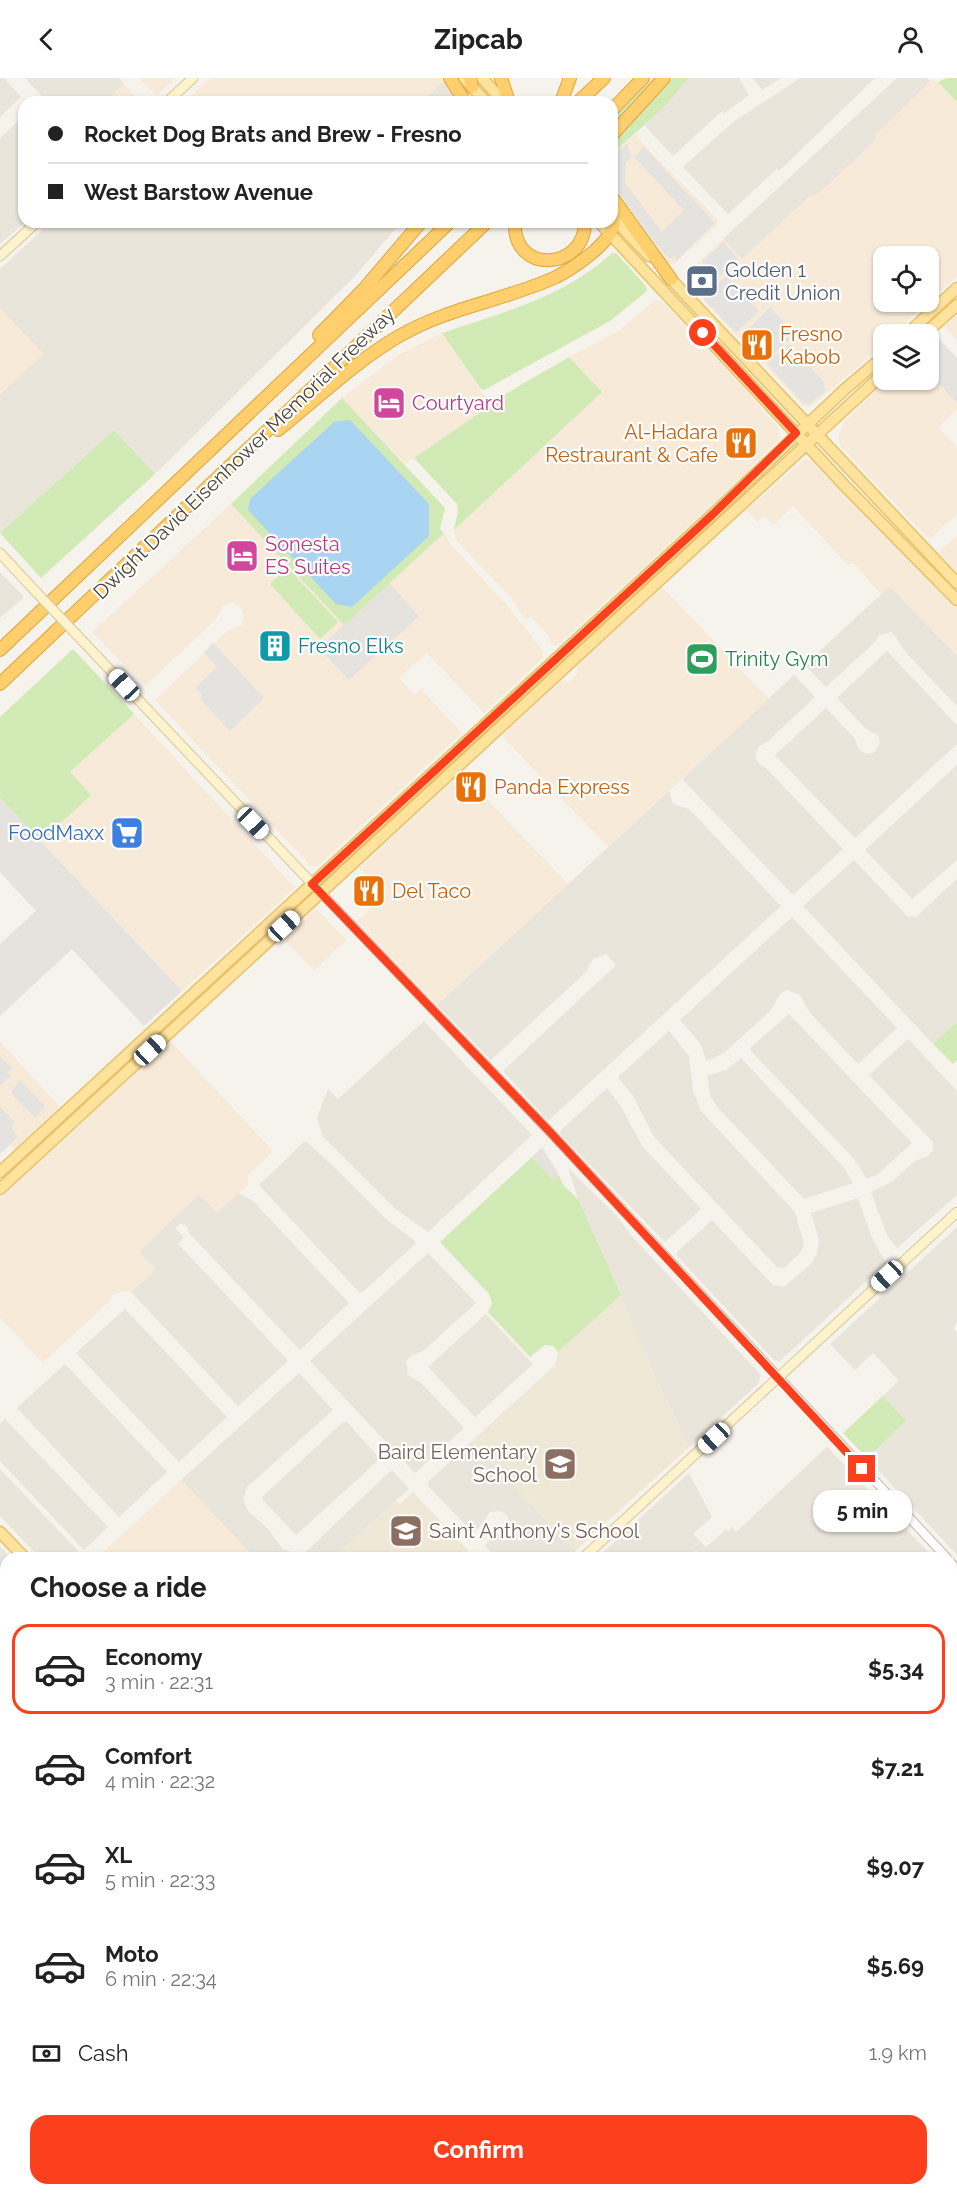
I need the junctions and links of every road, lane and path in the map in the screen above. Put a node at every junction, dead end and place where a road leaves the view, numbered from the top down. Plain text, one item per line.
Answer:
1 (193, 78) edge
2 (450, 78) edge
3 (482, 78) edge
4 (501, 78) edge
5 (570, 78) edge
6 (604, 78) edge
7 (641, 78) edge
8 (664, 78) edge
9 (469, 81) edge
10 (174, 96) edge
11 (461, 96) edge
12 (481, 96) edge
13 (501, 96) edge
14 (506, 96) edge
15 (563, 96) edge
16 (584, 96) edge
17 (618, 99) edge
18 (618, 103) edge
19 (618, 128) edge
20 (618, 206) edge
21 (618, 223) edge
22 (30, 228) edge
23 (416, 228) edge
24 (438, 228) edge
25 (444, 228) edge
26 (482, 228) edge
27 (515, 228) edge
28 (584, 228) edge
29 (604, 228) edge
30 (614, 228) edge
31 (610, 235) junction
32 (0, 256) edge
33 (387, 281) junction
34 (668, 282) junction
35 (957, 288) edge
36 (957, 296) edge
37 (957, 305) edge
38 (927, 316) junction
39 (918, 324) edge
40 (927, 324) edge
41 (935, 324) edge
42 (936, 324) edge
43 (873, 366) edge
44 (873, 383) edge
45 (807, 424) junction
46 (796, 433) junction
47 (817, 434) junction
48 (807, 444) junction
49 (198, 462) junction
50 (215, 479) junction
51 (0, 553) edge
52 (957, 583) edge
53 (957, 600) edge
54 (0, 650) edge
55 (0, 684) edge
56 (467, 741) junction
57 (429, 793) junction
58 (312, 884) junction
59 (321, 893) junction
60 (0, 1172) edge
61 (0, 1189) edge
62 (957, 1212) edge
63 (778, 1379) junction
64 (0, 1532) edge
65 (19, 1552) edge
66 (590, 1552) edge
67 (941, 1552) edge

1 - 10 main road
2 - 11 highway
3 - 13 main road
4 - 14 highway
5 - 15 highway
6 - 16 highway
7 - 17 highway
7 - 18 highway
8 - 19 highway
9 - 12 main road
20 - 34 highway
21 - 34 main road
22 - 32 main road
23 - 49 highway
24 - 33 highway
25 - 33 highway, Dwight David Eisenhower Memorial Freeway
26 - 50 highway, Dwight David Eisenhower Memorial Freeway
27 - 28 highway
29 - 31 main road
30 - 31 highway
31 - 34 main road
31 - 50 highway
33 - 49 highway, Dwight David Eisenhower Memorial Freeway
34 - 45 main road
34 - 46 main road
35 - 38 main road
36 - 41 main road
37 - 42 main road
38 - 39 main road
38 - 40 main road
43 - 45 main road
44 - 47 main road
45 - 46 main road
45 - 47 main road
46 - 48 main road
46 - 56 main road
47 - 48 main road
47 - 52 main road
48 - 53 main road
48 - 57 main road
49 - 54 highway, Dwight David Eisenhower Memorial Freeway
50 - 55 highway, Dwight David Eisenhower Memorial Freeway
51 - 58 main road, bridge
56 - 57 main road
56 - 58 main road
57 - 59 main road
58 - 59 main road
58 - 60 main road
59 - 61 main road
59 - 63 street
62 - 63 main road
63 - 66 main road
63 - 67 street
64 - 65 main road

